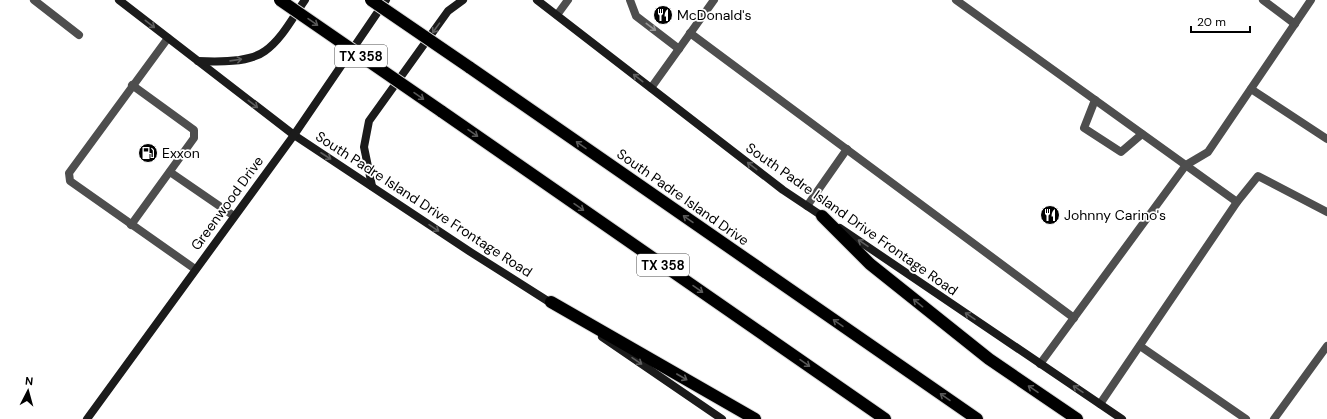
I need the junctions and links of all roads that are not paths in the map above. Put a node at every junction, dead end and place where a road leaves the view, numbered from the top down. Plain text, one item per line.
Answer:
1 (34, 0) edge
2 (120, 0) edge
3 (280, 0) edge
4 (305, 0) edge
5 (371, 0) edge
6 (386, 0) edge
7 (463, 0) edge
8 (537, 0) edge
9 (568, 0) edge
10 (630, 0) edge
11 (714, 0) edge
12 (956, 0) edge
13 (1263, 0) edge
14 (1311, 0) edge
15 (557, 15) junction
16 (1295, 24) junction
17 (690, 33) junction
18 (79, 35) dead end
19 (168, 38) junction
20 (679, 49) junction
21 (198, 61) junction
22 (132, 85) junction
23 (651, 88) junction
24 (1250, 89) junction
25 (1096, 100) junction
26 (1142, 134) junction
27 (294, 135) junction
28 (1327, 139) edge
29 (846, 149) junction
30 (1186, 165) junction
31 (170, 172) junction
32 (372, 186) junction
33 (1238, 202) junction
34 (807, 206) junction
35 (1327, 212) edge
36 (234, 216) junction
37 (822, 216) junction
38 (131, 225) junction
39 (195, 269) junction
40 (551, 302) junction
41 (1074, 318) junction
42 (1140, 346) junction
43 (1327, 346) edge
44 (1040, 364) junction
45 (1100, 404) junction
46 (87, 419) edge
47 (722, 419) edge
48 (755, 419) edge
49 (885, 419) edge
50 (977, 419) edge
51 (1077, 419) edge
52 (1122, 419) edge
53 (1246, 419) edge
54 (1274, 419) edge

1 - 18 lane
2 -> 19 main road, South Padre Island Drive Frontage Road
3 -> 49 highway, TX 358, bridge
21 -> 4 main road
50 -> 5 highway, South Padre Island Drive, bridge
6 - 27 main road, Greenwood Drive
7 -> 32 main road
8 - 15 main road, South Padre Island Drive Frontage Road
9 - 15 lane
10 -> 20 lane
11 - 17 lane
12 - 25 lane
13 - 16 lane
14 - 16 lane
23 -> 15 main road, South Padre Island Drive Frontage Road
16 - 24 lane
17 - 20 lane
17 - 29 lane
19 - 21 main road, South Padre Island Drive Frontage Road
19 - 22 lane
20 - 23 lane
21 -> 27 main road, South Padre Island Drive Frontage Road
22 - 31 lane
22 - 38 lane
34 -> 23 main road, South Padre Island Drive Frontage Road
24 - 28 lane
24 - 30 lane
25 - 26 lane
25 - 26 lane
26 - 30 lane
27 -> 32 main road, South Padre Island Drive Frontage Road
27 - 36 main road, Greenwood Drive
29 - 34 lane
29 - 41 lane
30 - 33 lane
30 - 41 lane
31 - 36 lane
31 - 38 lane
32 -> 40 main road, South Padre Island Drive Frontage Road
33 - 35 lane
33 - 42 lane
34 - 37 main road, South Padre Island Drive Frontage Road
36 - 39 main road, Greenwood Drive
44 -> 37 main road, South Padre Island Drive Frontage Road
51 -> 37 highway
38 - 39 lane
39 - 46 main road, Greenwood Drive
40 -> 47 main road, South Padre Island Drive Frontage Road
40 -> 48 highway
41 - 44 lane
42 - 45 lane
42 - 53 lane
43 - 54 lane
45 -> 44 main road, South Padre Island Drive Frontage Road
45 - 52 main road, South Padre Island Drive Frontage Road

